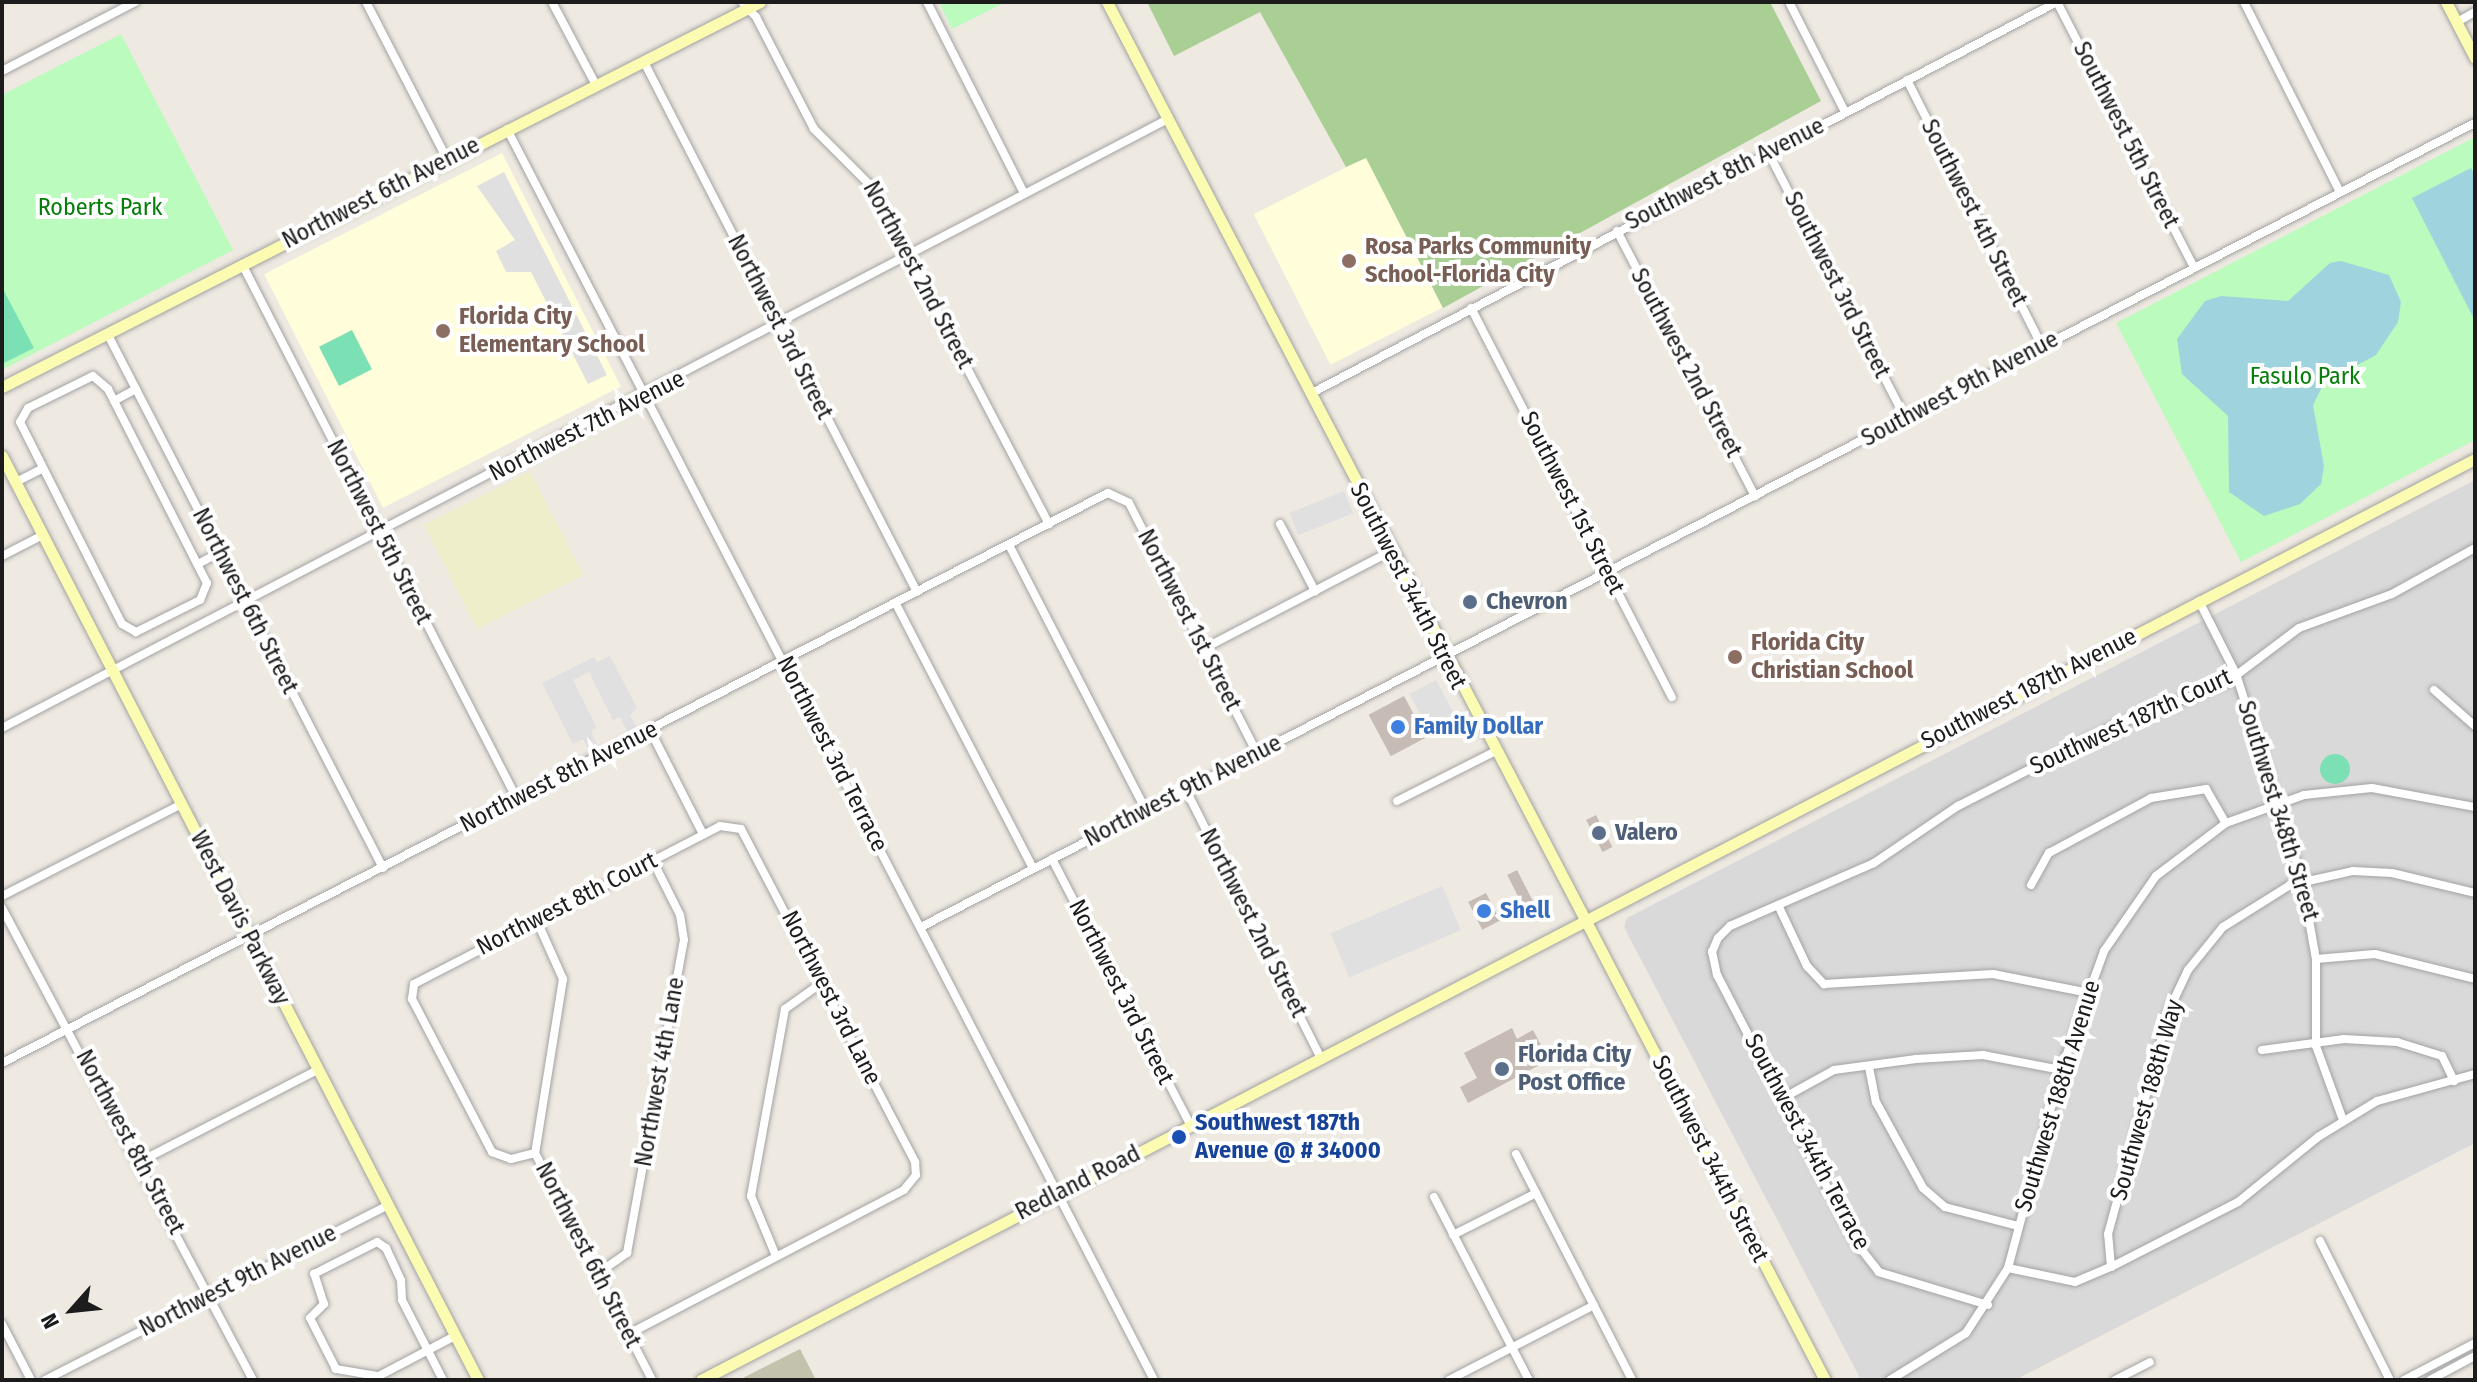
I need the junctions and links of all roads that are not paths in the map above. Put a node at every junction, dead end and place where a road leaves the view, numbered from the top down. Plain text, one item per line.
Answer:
1 (135, 2) edge
2 (366, 2) edge
3 (552, 2) edge
4 (760, 2) edge
5 (927, 2) edge
6 (1107, 2) edge
7 (2057, 2) edge
8 (2244, 2) edge
9 (2446, 2) edge
10 (1793, 3) edge
11 (745, 5) edge
12 (2475, 12) edge
13 (2457, 22) junction
14 (2475, 58) edge
15 (644, 62) junction
16 (2, 71) edge
17 (1907, 80) junction
18 (597, 87) junction
19 (1845, 112) junction
20 (1168, 119) junction
21 (2475, 123) edge
22 (507, 129) junction
23 (1768, 152) junction
24 (447, 159) junction
25 (2340, 192) junction
26 (1024, 193) junction
27 (1617, 231) junction
28 (907, 253) junction
29 (242, 264) junction
30 (2194, 268) junction
31 (1471, 308) junction
32 (778, 323) junction
33 (107, 333) junction
34 (2042, 346) junction
35 (2, 387) edge
36 (136, 389) junction
37 (1310, 394) junction
38 (648, 395) junction
39 (114, 401) junction
40 (1905, 418) junction
41 (2, 456) edge
42 (2475, 459) edge
43 (42, 469) junction
44 (16, 482) junction
45 (1116, 493) joint
46 (1755, 496) junction
47 (1049, 524) junction
48 (1280, 524) dead end
49 (380, 534) junction
50 (43, 535) junction
51 (1009, 545) junction
52 (2475, 548) edge
53 (1391, 551) junction
54 (221, 552) junction
55 (2, 556) edge
56 (198, 564) junction
57 (1608, 573) junction
58 (1315, 591) junction
59 (917, 592) junction
60 (2199, 601) junction
61 (247, 603) junction
62 (896, 604) junction
63 (1203, 649) junction
64 (1443, 653) junction
65 (784, 661) junction
66 (113, 671) junction
67 (2236, 674) junction
68 (2434, 690) dead end
69 (1672, 697) dead end
70 (2475, 726) edge
71 (2, 728) edge
72 (650, 730) junction
73 (1494, 752) junction
74 (1257, 753) junction
75 (1186, 790) junction
76 (517, 799) junction
77 (1397, 801) dead end
78 (2277, 802) junction
79 (182, 804) junction
80 (2475, 807) edge
81 (1146, 811) junction
82 (2226, 823) junction
83 (736, 826) joint
84 (703, 834) junction
85 (1052, 859) junction
86 (653, 861) junction
87 (383, 868) junction
88 (1033, 868) junction
89 (2302, 880) junction
90 (2031, 885) dead end
91 (2475, 893) edge
92 (2, 896) edge
93 (1778, 905) junction
94 (2, 908) edge
95 (1583, 920) junction
96 (537, 921) junction
97 (921, 927) junction
98 (250, 938) junction
99 (1712, 952) joint
100 (2316, 959) junction
101 (2475, 979) edge
102 (823, 982) junction
103 (2089, 993) junction
104 (412, 999) joint
105 (67, 1030) junction
106 (2316, 1046) junction
107 (2262, 1050) dead end
108 (1320, 1056) junction
109 (2, 1063) edge
110 (1869, 1067) junction
111 (319, 1069) junction
112 (2061, 1070) junction
113 (2475, 1074) edge
114 (2454, 1081) junction
115 (1785, 1097) junction
116 (2343, 1120) junction
117 (1190, 1124) junction
118 (535, 1153) junction
119 (1516, 1154) dead end
120 (141, 1161) junction
121 (1058, 1193) junction
122 (1536, 1193) junction
123 (1434, 1197) dead end
124 (388, 1205) junction
125 (2018, 1226) junction
126 (1453, 1235) junction
127 (2320, 1241) dead end
128 (776, 1256) junction
129 (2111, 1267) junction
130 (2008, 1268) junction
131 (597, 1274) junction
132 (210, 1295) junction
133 (1594, 1305) junction
134 (1988, 1305) junction
135 (2, 1324) edge
136 (628, 1334) junction
137 (455, 1336) junction
138 (2475, 1343) edge
139 (1512, 1348) junction
140 (428, 1350) junction
141 (2475, 1356) edge
142 (2150, 1362) dead end
143 (375, 1378) edge
144 (31, 1380) edge
145 (45, 1380) edge
146 (253, 1380) edge
147 (443, 1380) edge
148 (478, 1380) edge
149 (652, 1380) edge
150 (701, 1380) edge
151 (1154, 1380) edge
152 (1449, 1380) edge
153 (1529, 1380) edge
154 (1632, 1380) edge
155 (1825, 1380) edge
156 (1890, 1380) edge
157 (2115, 1380) edge
158 (2390, 1380) edge
159 (2404, 1380) edge
160 (2430, 1380) edge

1 - 16 street
2 - 24 street
3 - 18 street
4 - 11 street, Northwest 6th Avenue
5 - 26 street
6 - 20 street, Southwest 344th Street
7 - 17 street, Southwest 8th Avenue
7 - 30 street, Southwest 5th Street
8 - 25 street
9 - 13 street
10 - 19 street
11 - 15 street, Northwest 6th Avenue
11 - 28 street, Northwest 2nd Street
12 - 13 street
13 - 14 street
15 - 18 street, Northwest 6th Avenue
15 - 32 street, Northwest 3rd Street
17 - 19 street, Southwest 8th Avenue
17 - 34 street, Southwest 4th Street
18 - 22 street, Northwest 6th Avenue
19 - 23 street, Southwest 8th Avenue
20 - 26 street, Northwest 7th Avenue
20 - 37 street, Southwest 344th Street
21 - 25 street, Southwest 9th Avenue
22 - 24 street, Northwest 6th Avenue
22 - 38 street, Northwest 3rd Terrace
23 - 27 street, Southwest 8th Avenue
23 - 40 street, Southwest 3rd Street
24 - 29 street, Northwest 6th Avenue
25 - 30 street, Southwest 9th Avenue
26 - 28 street, Northwest 7th Avenue
27 - 31 street, Southwest 8th Avenue
27 - 46 street, Southwest 2nd Street
28 - 32 street, Northwest 7th Avenue
28 - 47 street, Northwest 2nd Street
29 - 33 street, Northwest 6th Avenue
29 - 49 street, Northwest 5th Street
30 - 34 street, Southwest 9th Avenue
31 - 37 street, Southwest 8th Avenue
31 - 57 street, Southwest 1st Street
32 - 38 street, Northwest 7th Avenue
32 - 59 street, Northwest 3rd Street
33 - 35 street, Northwest 6th Avenue
33 - 36 street, Northwest 6th Street
34 - 40 street, Southwest 9th Avenue
36 - 39 street
36 - 54 street, Northwest 6th Street
37 - 53 street, Southwest 344th Street
38 - 49 street, Northwest 7th Avenue
38 - 65 street, Northwest 3rd Terrace
39 - 43 street
39 - 56 street
40 - 46 street, Southwest 9th Avenue
41 - 44 street, West Davis Parkway
42 - 60 street, Southwest 187th Avenue
43 - 44 street
43 - 56 street
44 - 50 street, West Davis Parkway
45 - 47 street, Northwest 8th Avenue
45 - 63 street, Northwest 1st Street
46 - 57 street, Southwest 9th Avenue
47 - 51 street, Northwest 8th Avenue
48 - 58 street
49 - 61 street, Northwest 7th Avenue
49 - 76 street, Northwest 5th Street
50 - 55 street
50 - 66 street, West Davis Parkway
51 - 59 street, Northwest 8th Avenue
51 - 81 street
52 - 67 street, Southwest 187th Court
53 - 58 street
53 - 64 street, Southwest 344th Street
54 - 56 street
54 - 61 street, Northwest 6th Street
57 - 64 street, Southwest 9th Avenue
57 - 69 street, Southwest 1st Street
58 - 63 street
59 - 62 street, Northwest 8th Avenue
60 - 67 street, Southwest 348th Street
60 - 95 street, Southwest 187th Avenue
61 - 66 street, Northwest 7th Avenue
61 - 87 street, Northwest 6th Street
62 - 65 street, Northwest 8th Avenue
62 - 88 street
63 - 74 street, Northwest 1st Street
64 - 73 street, Southwest 344th Street
64 - 74 street, Northwest 9th Avenue
65 - 72 street, Northwest 8th Avenue
65 - 97 street, Northwest 3rd Terrace
66 - 71 street, Northwest 7th Avenue
66 - 79 street, West Davis Parkway
67 - 78 street, Southwest 348th Street
67 - 93 street, Southwest 187th Court
68 - 70 street
72 - 76 street, Northwest 8th Avenue
72 - 84 street
73 - 77 street
73 - 95 street, Southwest 344th Street
74 - 75 street, Northwest 9th Avenue
75 - 81 street, Northwest 9th Avenue
75 - 108 street, Northwest 2nd Street
76 - 87 street, Northwest 8th Avenue
78 - 80 street, Southwest 188th Avenue
78 - 82 street, Southwest 188th Avenue
78 - 89 street, Southwest 348th Street
79 - 92 street
79 - 98 street, West Davis Parkway
81 - 85 street, Northwest 9th Avenue
82 - 90 street
82 - 103 street, Southwest 188th Avenue
83 - 84 street, Northwest 8th Court
83 - 102 street, Northwest 3rd Lane
84 - 86 street, Northwest 8th Court
85 - 88 street, Northwest 9th Avenue
85 - 117 street, Northwest 3rd Street
86 - 96 street, Northwest 8th Court
86 - 131 street, Northwest 4th Lane
87 - 98 street, Northwest 8th Avenue
88 - 97 street, Northwest 9th Avenue
89 - 91 street, Southwest 188th Way
89 - 100 street, Southwest 348th Street
89 - 129 street, Southwest 188th Way
93 - 99 street, Southwest 187th Court
93 - 103 street
94 - 105 street, Northwest 8th Street
95 - 108 street, Redland Road
95 - 155 street, Southwest 344th Street
96 - 104 street, Northwest 8th Court
96 - 118 street
97 - 121 street, Northwest 3rd Terrace
98 - 105 street, Northwest 8th Avenue
98 - 111 street, West Davis Parkway
99 - 115 street, Southwest 344th Terrace
100 - 101 street
100 - 106 street, Southwest 348th Street
102 - 128 street
102 - 128 street, Northwest 3rd Lane
103 - 112 street, Southwest 188th Avenue
104 - 118 street, Northwest 6th Street
105 - 109 street, Northwest 8th Avenue
105 - 120 street, Northwest 8th Street
106 - 107 street
106 - 114 street
106 - 116 street, Southwest 348th Street
108 - 117 street, Redland Road
110 - 112 street
110 - 115 street
110 - 125 street
111 - 120 street
111 - 124 street, West Davis Parkway
112 - 125 street, Southwest 188th Avenue
113 - 114 street
114 - 116 street
115 - 134 street, Southwest 344th Terrace
116 - 129 street
117 - 121 street, Redland Road
118 - 131 street, Northwest 6th Street
119 - 122 street
120 - 132 street, Northwest 8th Street
121 - 150 street, Redland Road
121 - 151 street, Northwest 3rd Terrace
122 - 126 street
122 - 133 street
123 - 126 street
124 - 132 street, Northwest 9th Avenue
124 - 137 street, West Davis Parkway
125 - 130 street, Southwest 188th Avenue
126 - 139 street
127 - 158 street
128 - 136 street
129 - 130 street
130 - 134 street, Southwest 188th Avenue
131 - 136 street, Northwest 6th Street
132 - 145 street, Northwest 9th Avenue
132 - 146 street, Northwest 8th Street
133 - 139 street
133 - 154 street
134 - 156 street, Southwest 188th Avenue
135 - 144 street
136 - 149 street, Northwest 6th Street
137 - 140 street
137 - 148 street, West Davis Parkway
138 - 159 street
139 - 152 street
139 - 153 street
140 - 143 street
140 - 143 street
140 - 147 street
141 - 160 street
142 - 157 street

